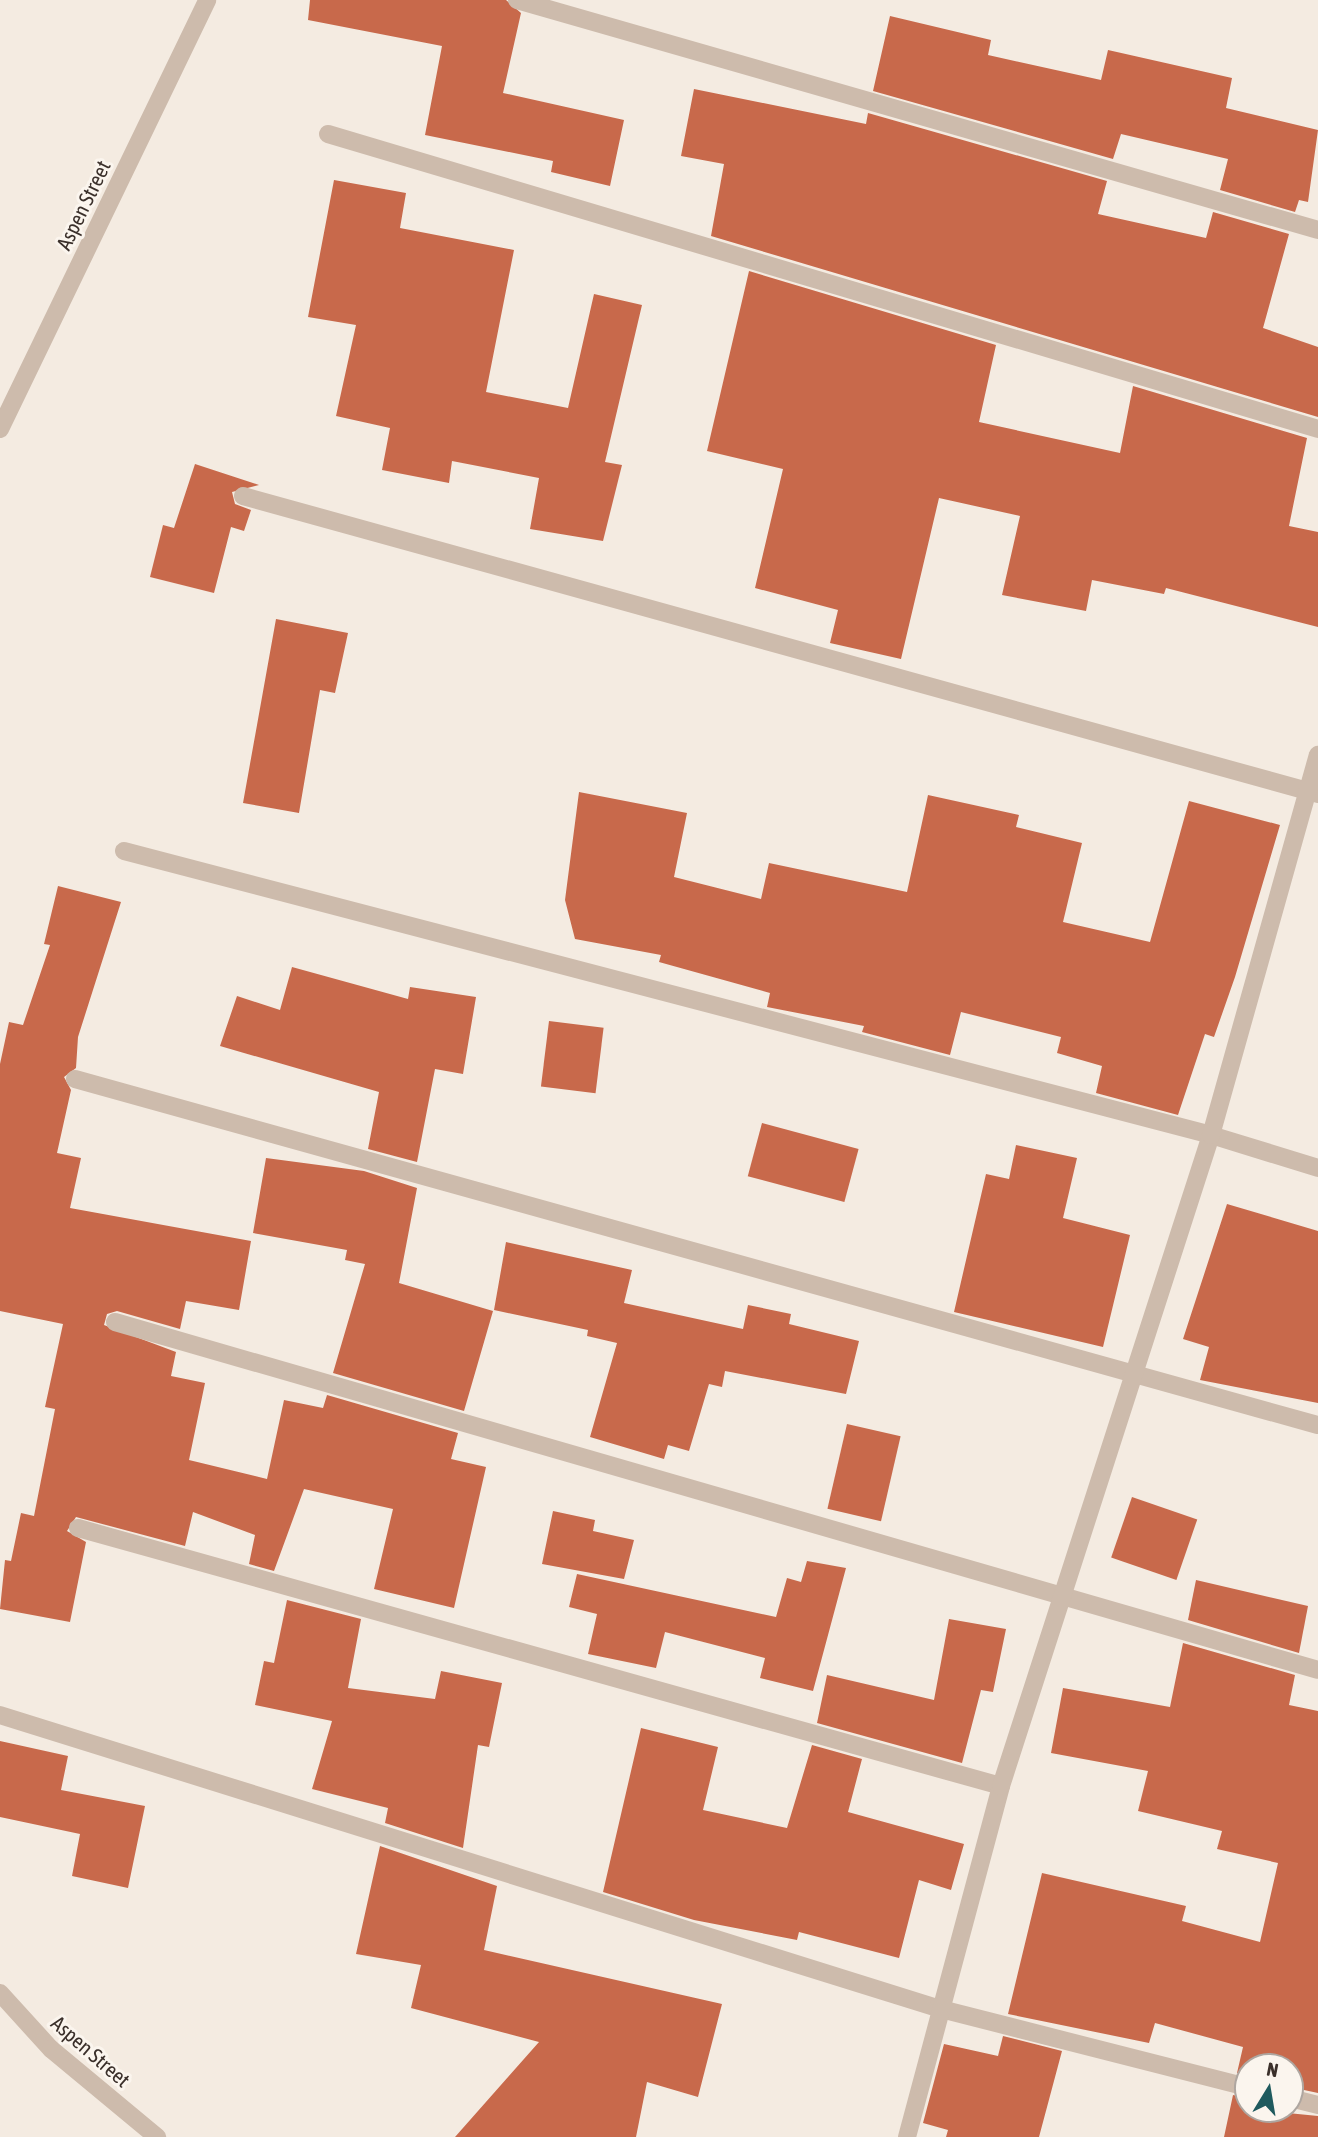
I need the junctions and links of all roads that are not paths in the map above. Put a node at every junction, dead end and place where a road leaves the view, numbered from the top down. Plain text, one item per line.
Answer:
1 (207, 0) edge
2 (517, 0) edge
3 (328, 134) dead end
4 (1318, 230) edge
5 (0, 429) edge
6 (1318, 429) edge
7 (243, 496) dead end
8 (1318, 755) edge
9 (1313, 792) edge
10 (124, 851) dead end
11 (75, 1079) dead end
12 (1211, 1135) junction
13 (1318, 1168) edge
14 (115, 1322) dead end
15 (1136, 1369) junction
16 (1318, 1425) edge
17 (78, 1528) dead end
18 (1060, 1594) junction
19 (1318, 1670) edge
20 (0, 1715) edge
21 (1000, 1786) junction
22 (0, 1993) edge
23 (937, 2008) junction
24 (1234, 2083) edge
25 (157, 2137) edge
26 (907, 2137) edge

1 - 5 street, Aspen Street
2 - 4 street
3 - 6 street
7 - 9 street
8 - 9 street
9 - 12 street
10 - 12 street
11 - 15 street
12 - 13 street
12 - 15 street
14 - 18 street
15 - 16 street
15 - 18 street
17 - 21 street
18 - 19 street
18 - 21 street
20 - 23 street
21 - 23 street
22 - 25 street, Aspen Street
23 - 24 street
23 - 26 street

